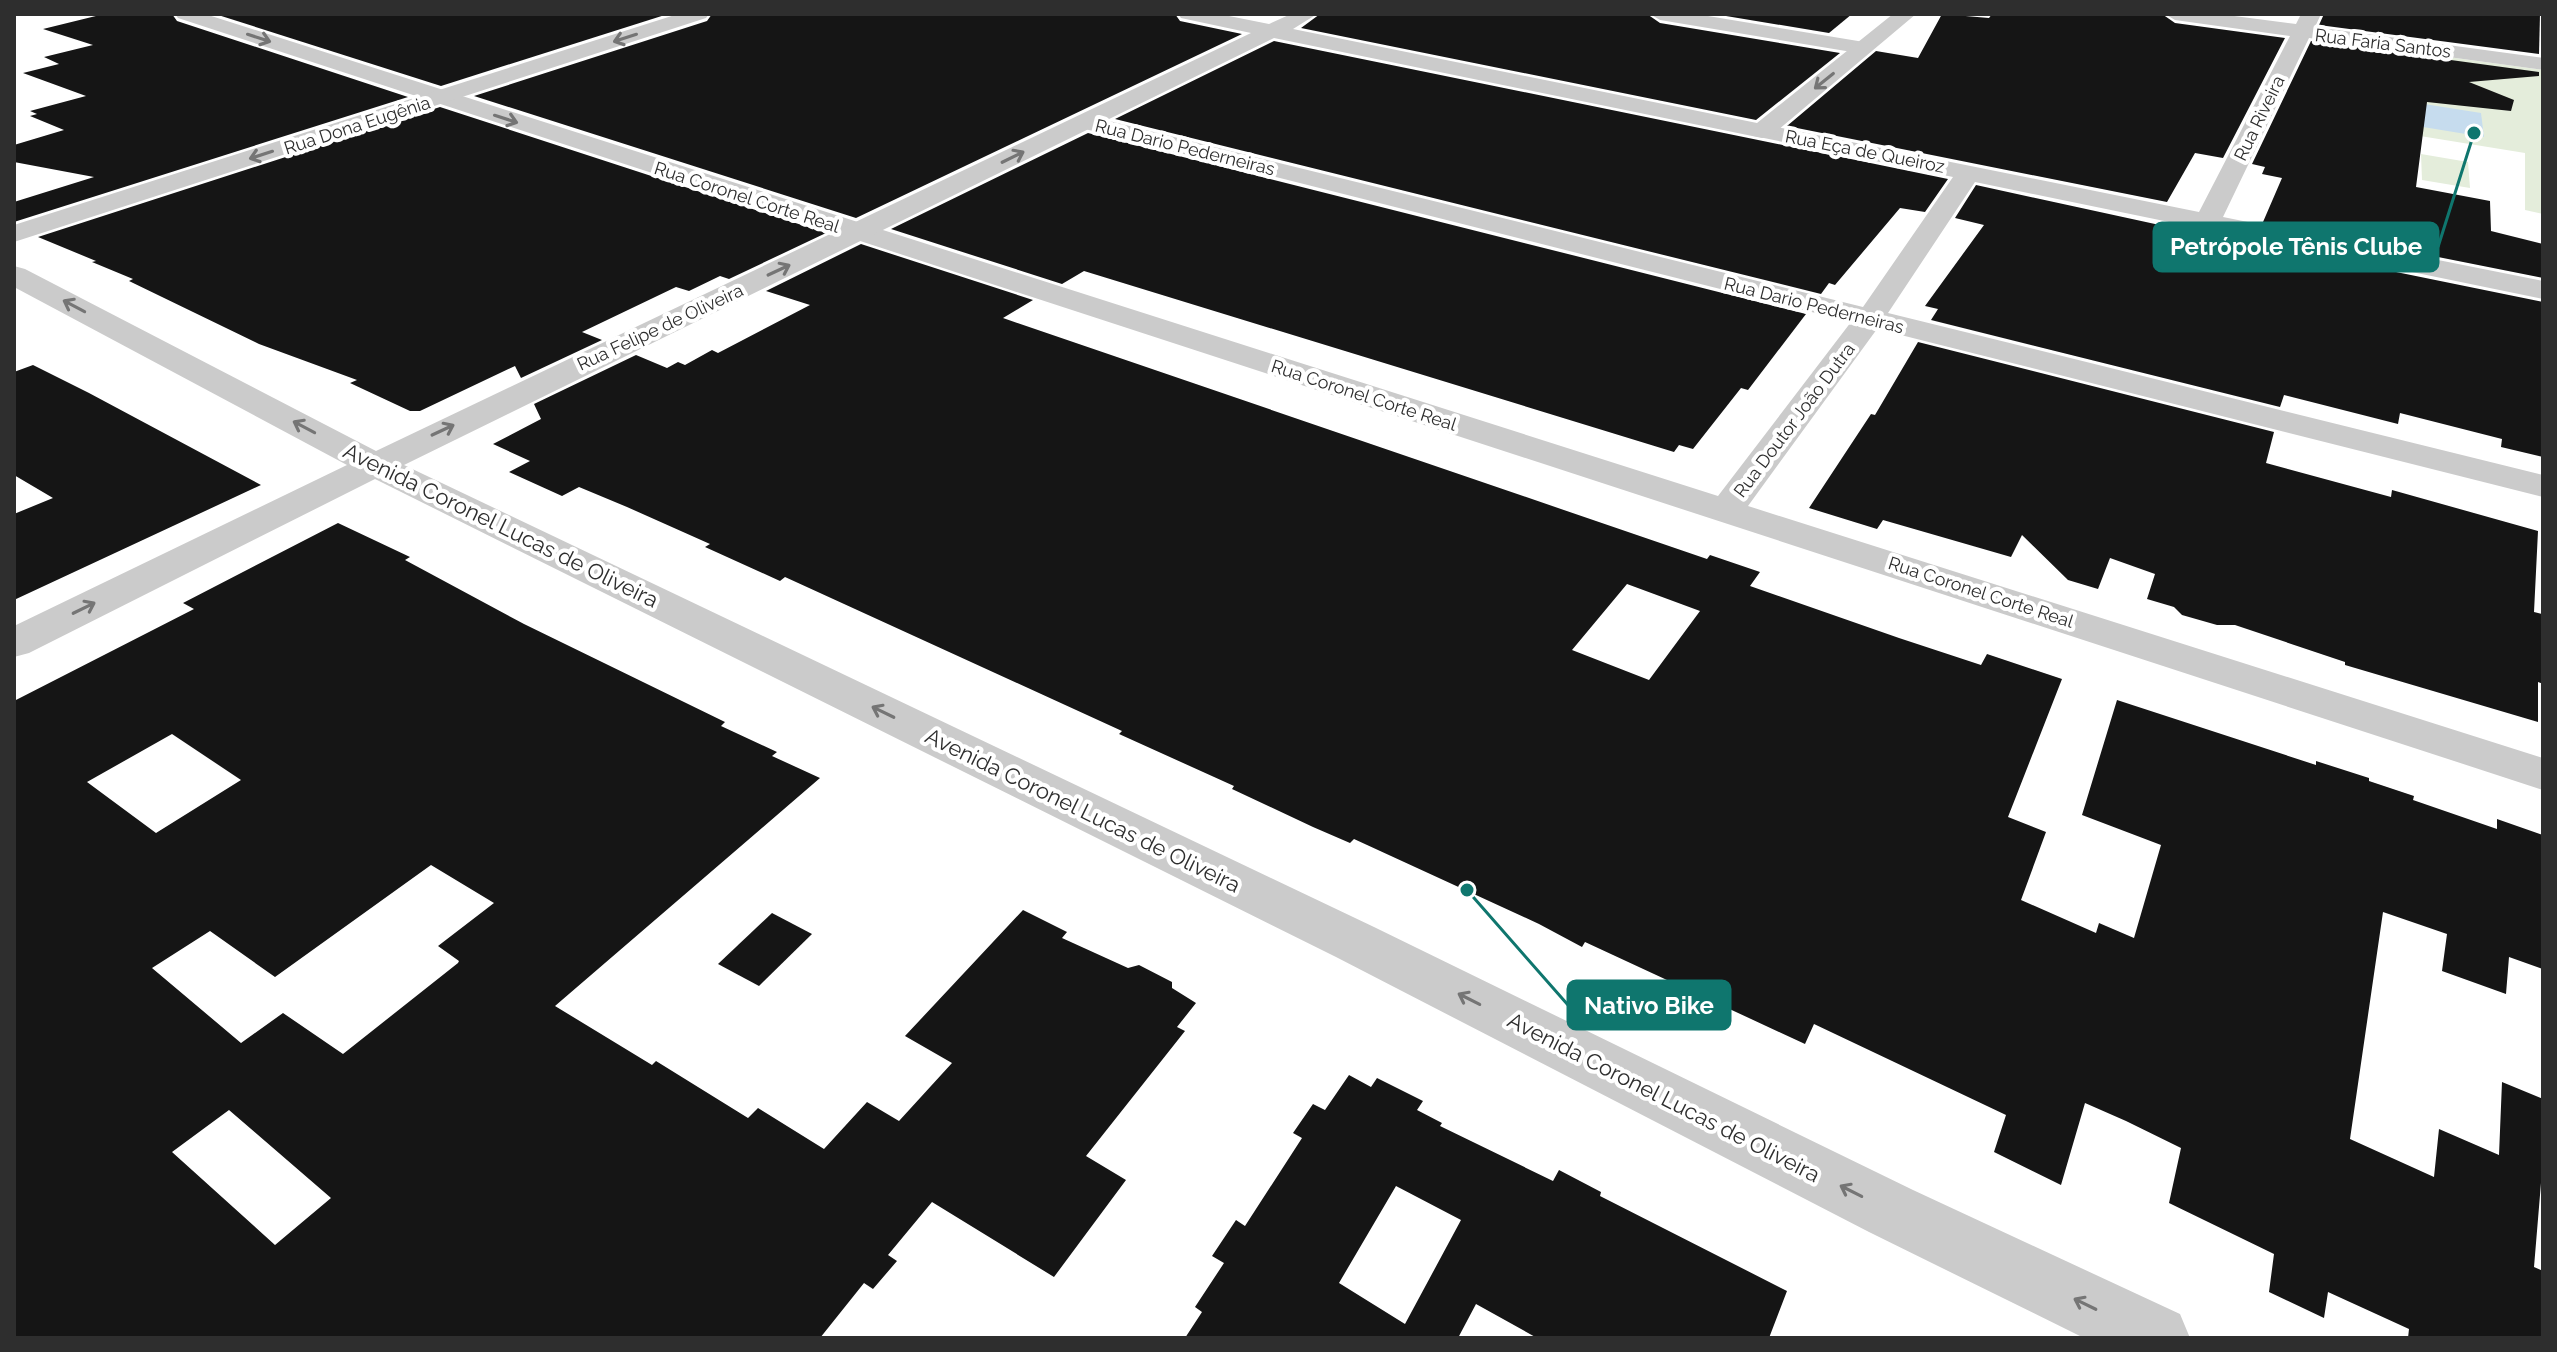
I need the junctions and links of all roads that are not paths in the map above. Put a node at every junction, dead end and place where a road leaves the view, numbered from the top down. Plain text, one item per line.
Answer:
1 (185, 14) edge
2 (699, 14) edge
3 (1188, 14) edge
4 (1307, 14) edge
5 (1660, 14) edge
6 (1906, 14) edge
7 (2175, 14) edge
8 (2306, 23) edge
9 (1272, 31) junction
10 (1864, 48) junction
11 (2543, 64) edge
12 (442, 97) junction
13 (1085, 122) junction
14 (1762, 131) junction
15 (1969, 172) junction
16 (2208, 221) junction
17 (14, 234) edge
18 (857, 234) junction
19 (14, 275) edge
20 (2543, 290) edge
21 (1870, 318) junction
22 (373, 464) junction
23 (2543, 486) edge
24 (1726, 510) junction
25 (14, 643) edge
26 (2543, 774) edge
27 (2156, 1338) edge

1 -> 12 street, Rua Coronel Corte Real
2 -> 12 street, Rua Dona Eugênia
3 - 9 street, Rua Eça de Queiroz
4 - 9 street, Rua Felipe de Oliveira
5 - 10 street
6 - 10 street
7 - 8 street, Rua Faria Santos
8 - 11 street, Rua Faria Santos
8 - 16 street, Rua Riveira
9 - 13 street, Rua Felipe de Oliveira
9 - 14 street, Rua Eça de Queiroz
10 -> 14 street
12 -> 17 street, Rua Dona Eugênia
12 -> 18 street, Rua Coronel Corte Real
18 -> 13 street, Rua Felipe de Oliveira
13 - 21 street, Rua Dario Pederneiras
14 - 15 street, Rua Eça de Queiroz
15 - 16 street, Rua Eça de Queiroz
15 - 21 street, Rua Doutor João Dutra
16 - 20 street, Rua Eça de Queiroz
22 -> 18 street, Rua Felipe de Oliveira
18 - 24 street, Rua Coronel Corte Real
22 -> 19 street, Avenida Coronel Lucas de Oliveira
21 - 23 street, Rua Dario Pederneiras
21 - 24 street, Rua Doutor João Dutra
25 -> 22 street, Rua Felipe de Oliveira
27 -> 22 street, Avenida Coronel Lucas de Oliveira
24 - 26 street, Rua Coronel Corte Real

